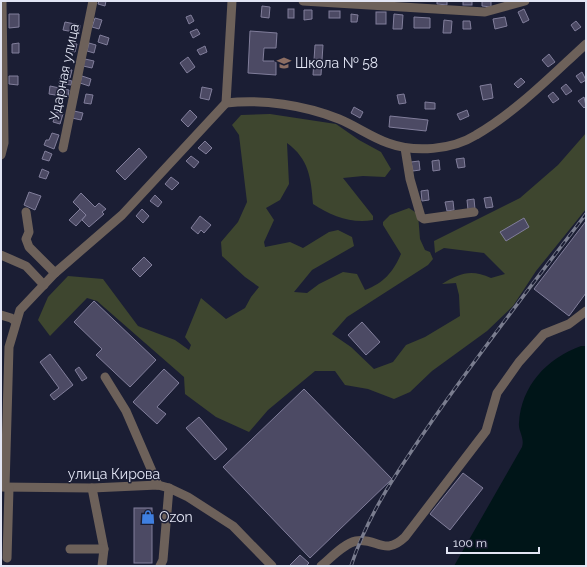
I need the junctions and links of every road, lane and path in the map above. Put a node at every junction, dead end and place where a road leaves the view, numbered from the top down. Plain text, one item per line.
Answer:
1 (2, 1) edge
2 (93, 1) edge
3 (232, 1) edge
4 (303, 1) edge
5 (524, 1) edge
6 (586, 44) edge
7 (226, 103) junction
8 (63, 148) dead end
9 (405, 148) junction
10 (1, 156) edge
11 (26, 212) dead end
12 (474, 212) dead end
13 (1, 255) edge
14 (55, 273) junction
15 (44, 285) junction
16 (586, 311) edge
17 (1, 315) edge
18 (15, 321) junction
19 (5, 345) edge
20 (105, 377) dead end
21 (4, 446) edge
22 (3, 468) edge
23 (158, 485) junction
24 (5, 487) edge
25 (92, 488) junction
26 (169, 488) junction
27 (70, 549) dead end
28 (104, 550) junction
29 (8, 558) dead end
30 (102, 566) edge
31 (160, 566) edge
32 (272, 566) edge
33 (320, 566) edge

1 - 10 street
2 - 8 street, Ударная улица
3 - 7 street
4 - 5 street
6 - 9 street
7 - 9 street
7 - 14 street
9 - 12 street
11 - 14 street
13 - 15 street
14 - 15 street
15 - 18 street
16 - 33 street
17 - 18 street
18 - 19 street
19 - 21 street
20 - 23 street
21 - 22 street
22 - 24 street
23 - 25 street, улица Кирова
23 - 26 street, улица Кирова
24 - 25 street, улица Кирова
24 - 29 street
25 - 28 street
26 - 31 street
26 - 32 street, улица Кирова
27 - 28 street
28 - 30 street

